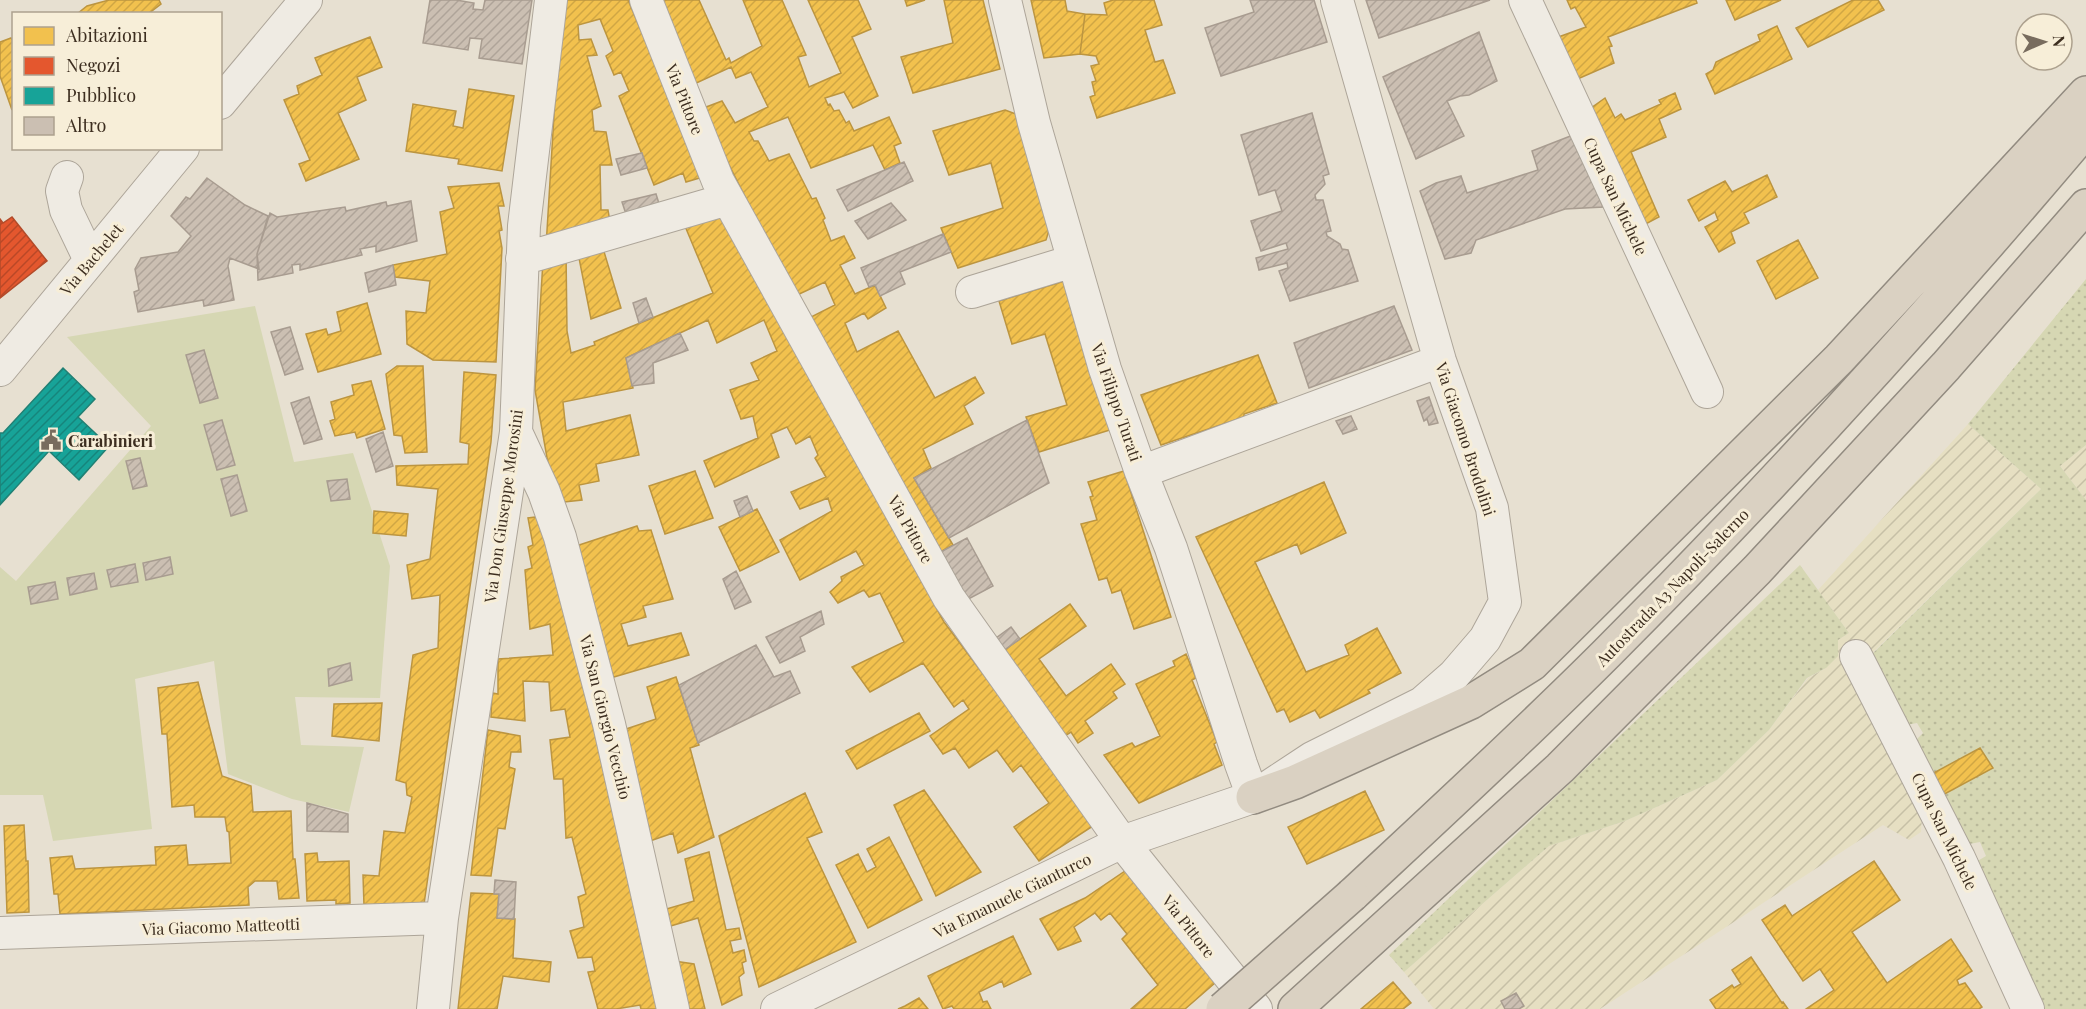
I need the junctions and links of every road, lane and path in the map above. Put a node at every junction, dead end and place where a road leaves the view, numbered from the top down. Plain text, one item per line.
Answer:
1 (306, 0) edge
2 (551, 0) edge
3 (646, 0) edge
4 (1005, 0) edge
5 (1336, 0) edge
6 (1526, 0) edge
7 (2086, 93) edge
8 (222, 101) edge
9 (2086, 130) edge
10 (181, 150) edge
11 (67, 177) dead end
12 (728, 199) junction
13 (2086, 206) edge
14 (522, 259) junction
15 (90, 260) junction
16 (1073, 261) junction
17 (972, 292) dead end
18 (1440, 361) junction
19 (0, 370) edge
20 (1707, 392) dead end
21 (516, 432) junction
22 (1141, 472) junction
23 (1857, 656) dead end
24 (1254, 797) junction
25 (1122, 842) junction
26 (442, 918) junction
27 (0, 933) edge
28 (433, 1009) edge
29 (673, 1009) edge
30 (777, 1009) edge
31 (1223, 1009) edge
32 (1256, 1009) edge
33 (1295, 1009) edge
34 (2028, 1009) edge

1 - 8 street
2 - 14 street, Via Don Giuseppe Morosini
3 - 12 street, Via Pittore
4 - 16 street, Via Filippo Turati
5 - 18 street, Via Giacomo Brodolini
6 - 20 street, Cupa San Michele
7 - 24 highway
9 - 31 highway, Autostrada A3 Napoli-Salerno, bridge
10 - 15 street, Via Bachelet
11 - 15 street
12 - 14 street
12 - 25 street, Via Pittore
13 - 33 highway
14 - 21 street, Via Don Giuseppe Morosini
15 - 19 street, Via Bachelet
16 - 17 street
16 - 22 street, Via Filippo Turati
18 - 22 street
18 - 24 street, Via Giacomo Brodolini
21 - 26 street, Via Don Giuseppe Morosini
21 - 29 street, Via San Giorgio Vecchio
22 - 24 street, Via Filippo Turati
23 - 34 street, Cupa San Michele
24 - 25 street, Via Emanuele Gianturco
25 - 30 street, Via Emanuele Gianturco
25 - 32 street, Via Pittore
26 - 27 street, Via Giacomo Matteotti
26 - 28 street, Via Don Giuseppe Morosini

